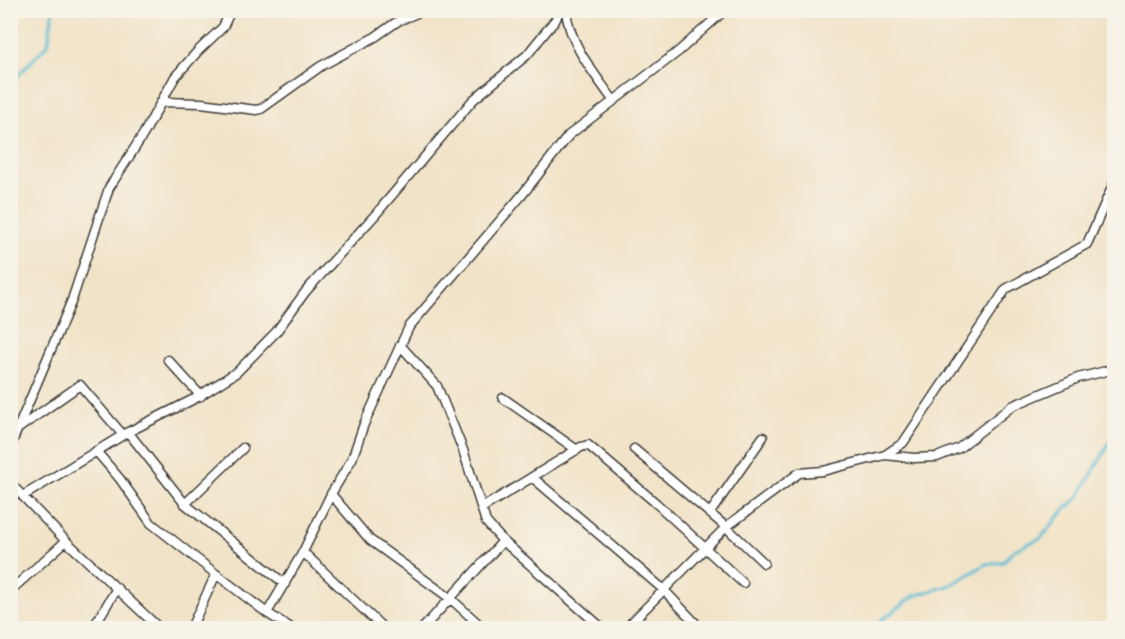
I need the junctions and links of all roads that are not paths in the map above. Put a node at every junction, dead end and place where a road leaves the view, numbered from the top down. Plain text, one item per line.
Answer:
1 (231, 10) edge
2 (424, 10) edge
3 (559, 10) edge
4 (566, 10) edge
5 (725, 10) edge
6 (613, 100) junction
7 (162, 102) junction
8 (1114, 183) edge
9 (400, 345) junction
10 (168, 360) dead end
11 (1114, 369) edge
12 (201, 396) junction
13 (503, 398) dead end
14 (20, 428) junction
15 (125, 433) junction
16 (763, 437) dead end
17 (10, 447) edge
18 (243, 448) dead end
19 (634, 449) dead end
20 (577, 450) junction
21 (96, 451) junction
22 (885, 455) junction
23 (532, 477) junction
24 (10, 483) edge
25 (331, 494) junction
26 (23, 496) junction
27 (185, 504) junction
28 (482, 508) junction
29 (710, 513) junction
30 (726, 526) junction
31 (66, 541) junction
32 (503, 541) junction
33 (705, 548) junction
34 (303, 552) junction
35 (764, 563) dead end
36 (216, 574) junction
37 (743, 583) dead end
38 (285, 584) junction
39 (117, 588) junction
40 (664, 590) junction
41 (11, 592) edge
42 (451, 598) junction
43 (267, 613) junction
44 (93, 628) edge
45 (159, 628) edge
46 (191, 628) edge
47 (291, 628) edge
48 (383, 628) edge
49 (423, 628) edge
50 (483, 628) edge
51 (602, 628) edge
52 (626, 628) edge
53 (700, 628) edge

1 - 7 street
2 - 7 street
3 - 12 street
4 - 6 street
5 - 6 street
6 - 9 street
7 - 14 street
8 - 22 street
9 - 25 street
9 - 28 street
10 - 12 street
11 - 22 street
12 - 15 street
13 - 20 street
14 - 15 street
14 - 17 street
15 - 21 street
15 - 27 street
16 - 29 street
18 - 27 street
19 - 29 street
20 - 23 street
20 - 33 street
21 - 26 street
21 - 36 street
22 - 30 street
23 - 28 street
23 - 40 street
24 - 26 street
25 - 34 street
25 - 42 street
26 - 31 street
27 - 38 street
28 - 32 street
29 - 30 street
30 - 33 street
30 - 35 street
31 - 39 street
31 - 41 street
32 - 42 street
32 - 51 street
33 - 37 street
33 - 40 street
34 - 38 street
34 - 48 street
36 - 43 street
36 - 46 street
38 - 43 street
39 - 44 street
39 - 45 street
40 - 52 street
40 - 53 street
42 - 49 street
42 - 50 street
43 - 47 street

